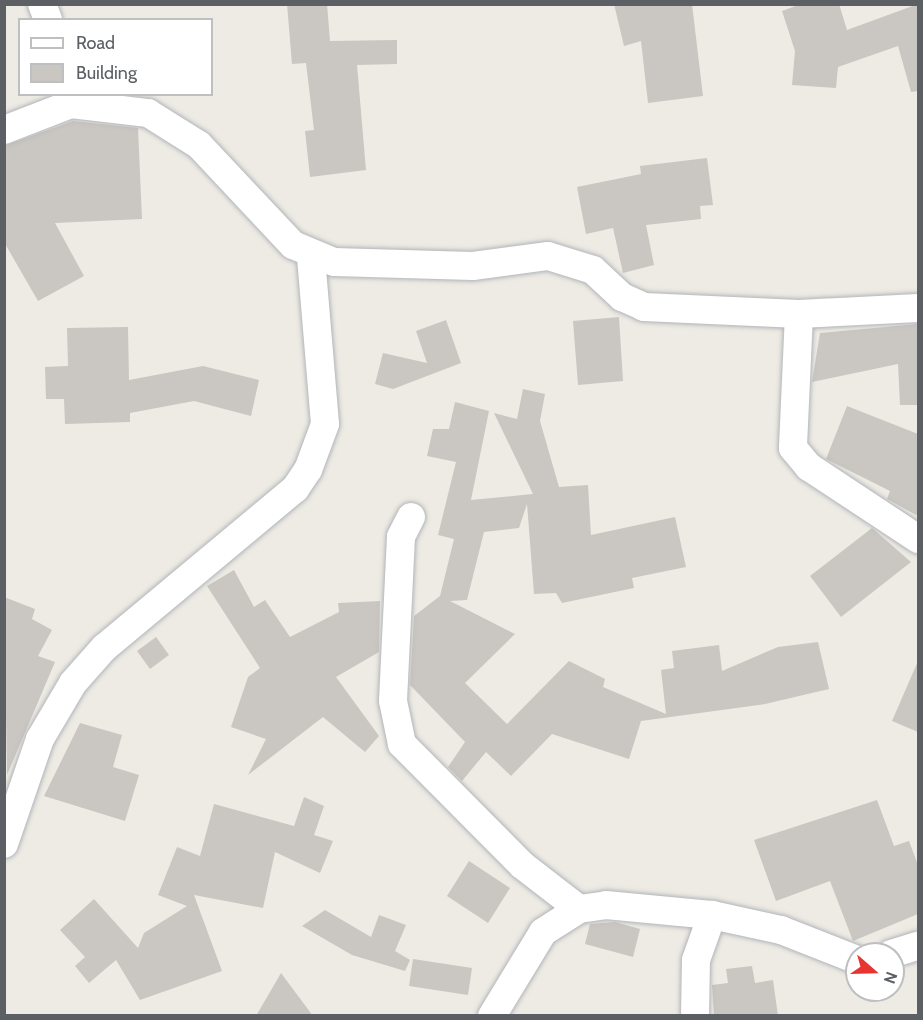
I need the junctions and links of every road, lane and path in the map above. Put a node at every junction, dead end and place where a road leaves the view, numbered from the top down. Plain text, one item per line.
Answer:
1 (70, 99) edge
2 (4, 130) edge
3 (311, 256) junction
4 (918, 308) edge
5 (799, 314) junction
6 (411, 517) dead end
7 (918, 539) edge
8 (4, 844) edge
9 (579, 909) junction
10 (712, 915) junction
11 (845, 955) edge
12 (492, 1016) edge
13 (695, 1016) edge

1 - 2 street
1 - 3 street
3 - 5 street
3 - 8 street
4 - 5 street
5 - 7 street
6 - 9 street
9 - 10 street
9 - 12 street
10 - 11 street
10 - 13 street

